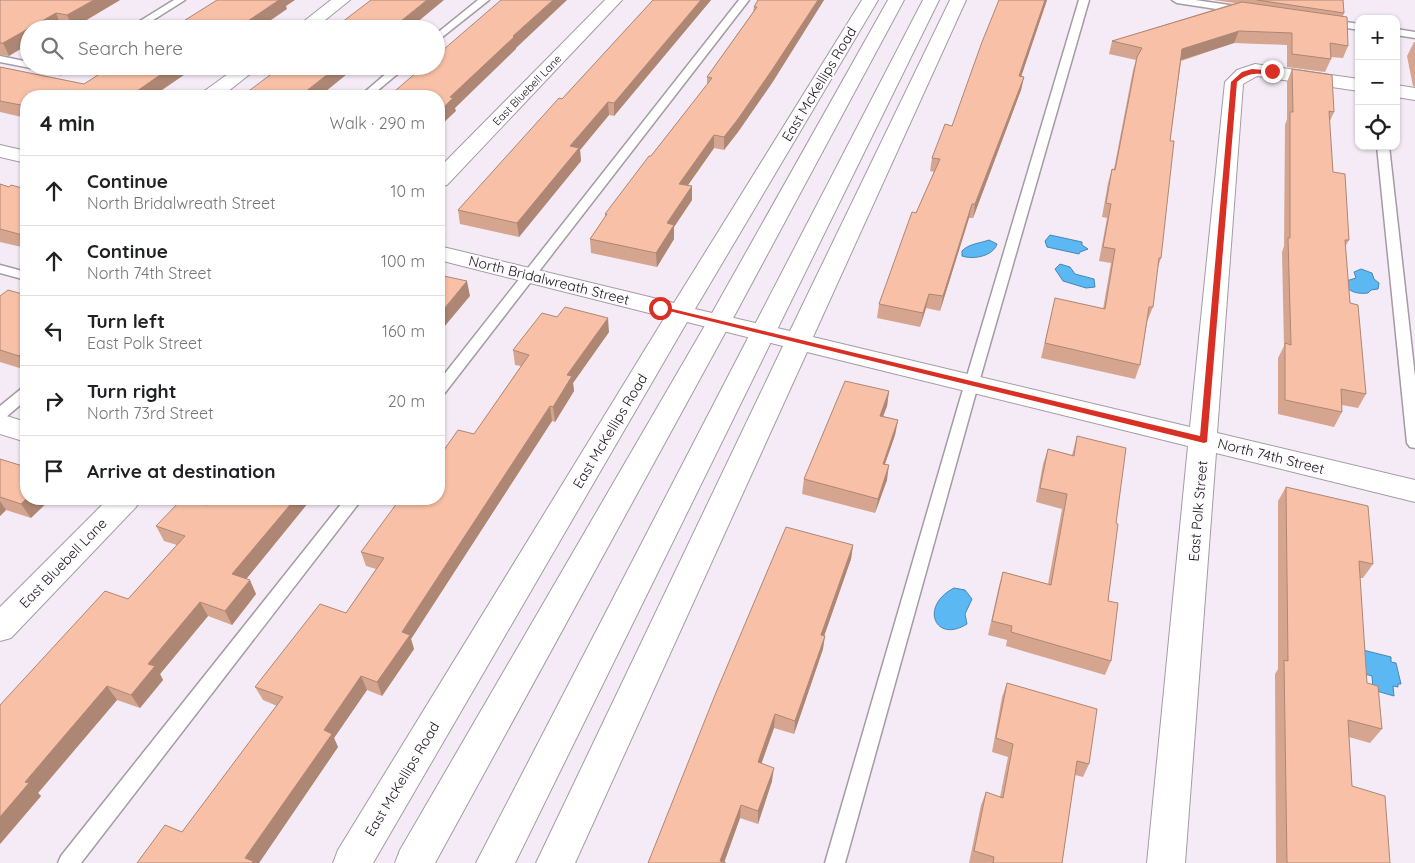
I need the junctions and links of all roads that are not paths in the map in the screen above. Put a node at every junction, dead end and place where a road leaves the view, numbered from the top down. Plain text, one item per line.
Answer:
1 (180, 0) edge
2 (342, 0) edge
3 (484, 0) edge
4 (614, 0) edge
5 (744, 0) edge
6 (870, 0) edge
7 (896, 0) edge
8 (932, 0) edge
9 (958, 0) edge
10 (1084, 0) edge
11 (1177, 0) edge
12 (1254, 11) edge
13 (147, 20) edge
14 (315, 20) edge
15 (1321, 21) edge
16 (1355, 26) edge
17 (445, 32) edge
18 (1400, 33) edge
19 (1415, 35) edge
20 (0, 60) edge
21 (20, 63) edge
22 (239, 75) edge
23 (391, 75) edge
24 (1355, 84) edge
25 (218, 90) edge
26 (372, 90) edge
27 (1400, 92) edge
28 (1415, 94) edge
29 (1384, 150) edge
30 (0, 151) edge
31 (20, 156) edge
32 (445, 174) edge
33 (445, 254) edge
34 (0, 269) edge
35 (20, 274) edge
36 (531, 274) junction
37 (680, 313) junction
38 (719, 322) junction
39 (764, 333) junction
40 (798, 341) junction
41 (972, 382) junction
42 (445, 384) edge
43 (20, 397) edge
44 (0, 414) edge
45 (0, 424) edge
46 (20, 430) edge
47 (1204, 440) junction
48 (1415, 444) edge
49 (1415, 490) edge
50 (120, 505) edge
51 (349, 505) edge
52 (0, 628) edge
53 (68, 863) edge
54 (352, 863) edge
55 (414, 863) edge
56 (495, 863) edge
57 (555, 863) edge
58 (835, 863) edge
59 (1166, 863) edge

1 - 13 lane
2 - 14 street
3 - 17 lane
4 - 32 street, East Bluebell Lane
5 - 36 lane
6 - 37 street, East McKellips Road
7 - 38 street, East McKellips Road
8 - 39 street
9 - 40 street
10 - 41 lane
11 - 12 lane
15 - 16 lane
18 - 19 lane
20 - 21 lane
22 - 25 street
23 - 26 lane
24 - 47 street, East Polk Street
27 - 28 street
29 - 48 lane
30 - 31 street
33 - 36 street, North Bridalwreath Street
34 - 35 lane
36 - 37 street, North Bridalwreath Street
36 - 42 lane
37 - 38 street, North Bridalwreath Street
37 - 54 street, East McKellips Road
38 - 39 street, North 74th Street
38 - 55 street, East McKellips Road
39 - 40 street, North 74th Street
39 - 56 street
40 - 41 street, North 74th Street
40 - 57 street
41 - 47 street, North 74th Street
41 - 58 lane
43 - 44 lane
45 - 46 street
47 - 49 street, North 74th Street
47 - 59 street, East Polk Street
50 - 52 street, East Bluebell Lane
51 - 53 lane

